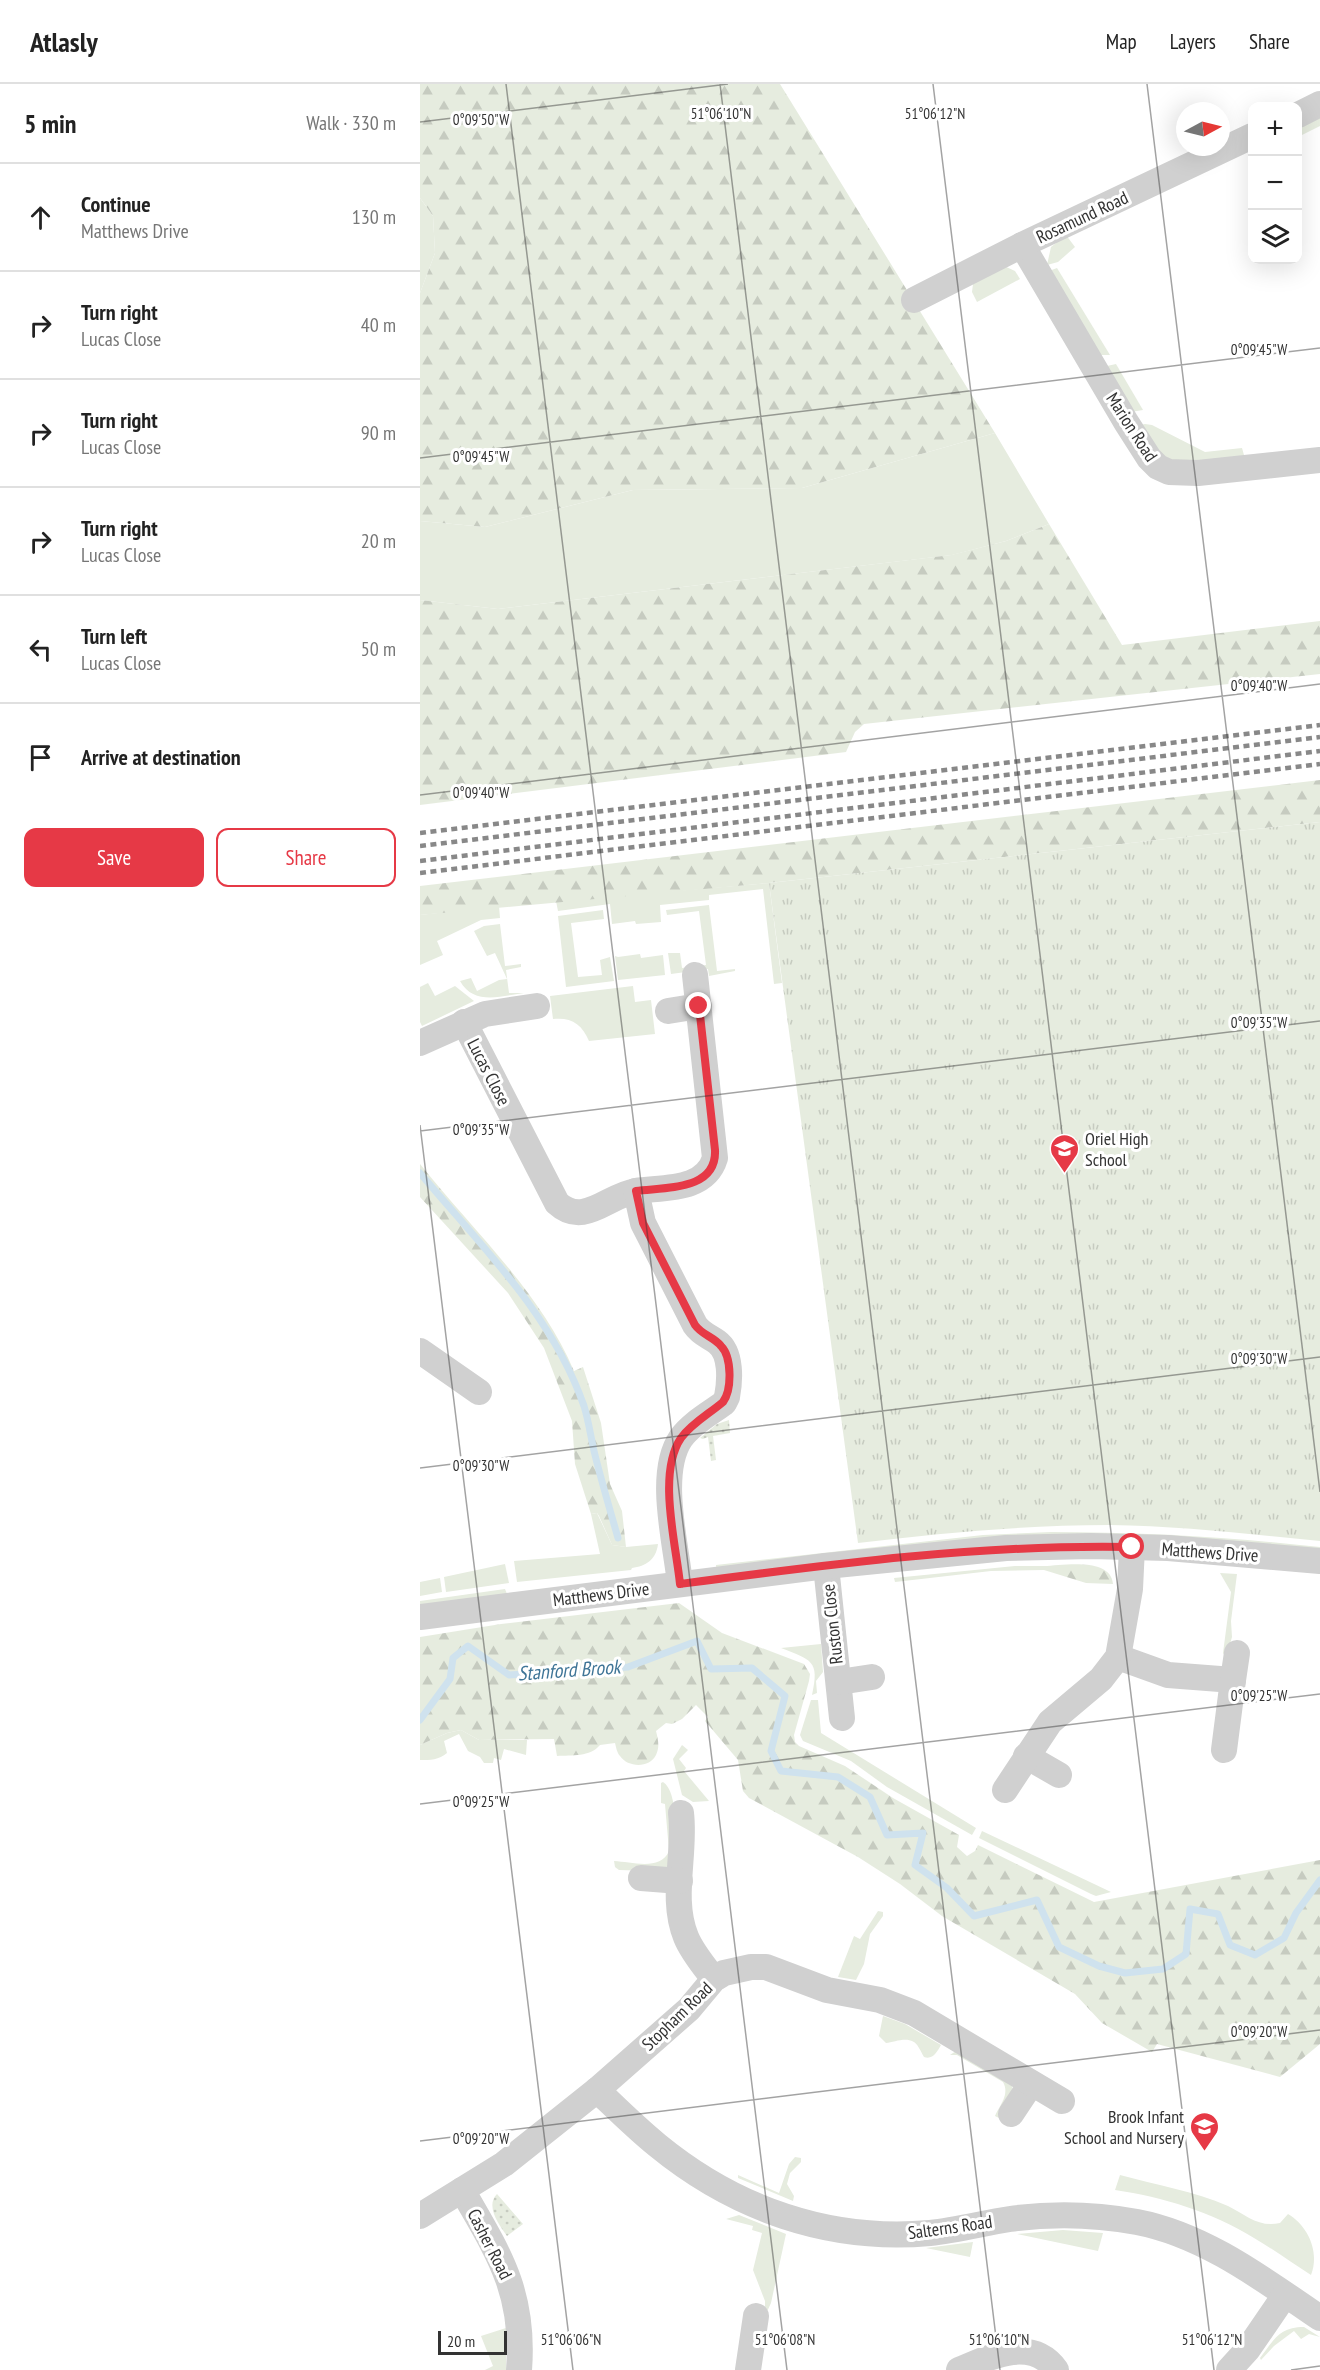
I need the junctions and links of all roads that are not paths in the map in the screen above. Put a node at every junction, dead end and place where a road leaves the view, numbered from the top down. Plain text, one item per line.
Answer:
1 (1320, 104) edge
2 (1302, 113) edge
3 (1248, 138) edge
4 (1022, 245) junction
5 (914, 300) dead end
6 (1320, 460) edge
7 (695, 975) dead end
8 (537, 1006) dead end
9 (699, 1006) junction
10 (669, 1011) dead end
11 (464, 1022) junction
12 (420, 1043) edge
13 (636, 1191) junction
14 (420, 1351) edge
15 (479, 1392) dead end
16 (1132, 1547) junction
17 (1320, 1561) edge
18 (825, 1566) junction
19 (680, 1584) junction
20 (420, 1617) edge
21 (1237, 1653) dead end
22 (1118, 1657) junction
23 (872, 1677) dead end
24 (1233, 1680) junction
25 (838, 1682) junction
26 (842, 1718) dead end
27 (1224, 1750) dead end
28 (1026, 1756) junction
29 (1059, 1775) dead end
30 (1005, 1790) dead end
31 (681, 1813) dead end
32 (641, 1878) dead end
33 (680, 1881) junction
34 (714, 1979) junction
35 (1031, 2084) junction
36 (597, 2090) junction
37 (1062, 2101) dead end
38 (1011, 2114) dead end
39 (462, 2190) junction
40 (420, 2216) edge
41 (1285, 2295) junction
42 (756, 2316) dead end
43 (1320, 2318) edge
44 (519, 2370) edge
45 (748, 2370) edge
46 (959, 2370) edge
47 (1056, 2370) edge
48 (1228, 2370) edge

1 - 2 street
3 - 4 street, Rosamund Road
4 - 5 street, Rosamund Road
4 - 6 street, Marion Road
7 - 9 street, Lucas Close
8 - 11 street, Lucas Close
9 - 10 street
9 - 13 street, Lucas Close
11 - 12 street, Lucas Close
11 - 13 street, Lucas Close
13 - 19 street
14 - 15 street
16 - 17 street, Matthews Drive
16 - 18 street, Matthews Drive
16 - 22 street
18 - 19 street, Matthews Drive
18 - 25 street, Ruston Close
19 - 20 street, Matthews Drive
21 - 24 street
22 - 24 street
22 - 28 street
23 - 25 street, Ruston Close
24 - 27 street
25 - 26 street, Ruston Close
28 - 29 street
28 - 30 street
31 - 33 street
32 - 33 street
33 - 34 street
34 - 35 street, Stopham Road
34 - 36 street, Stopham Road
35 - 37 street, Stopham Road
35 - 38 street
36 - 39 street, Stopham Road
36 - 41 street, Salterns Road
39 - 40 street, Stopham Road
39 - 44 street, Casher Road
41 - 43 street, Salterns Road
41 - 48 street
42 - 45 street
46 - 47 street

